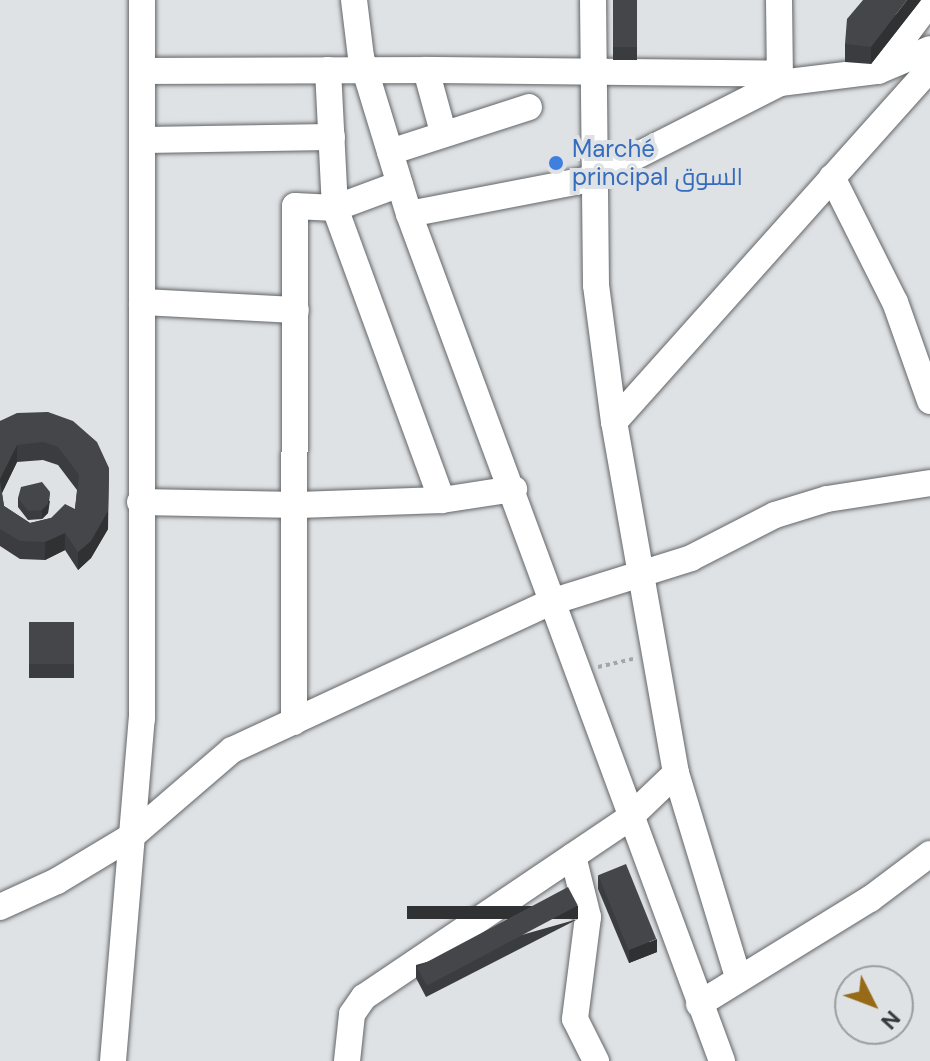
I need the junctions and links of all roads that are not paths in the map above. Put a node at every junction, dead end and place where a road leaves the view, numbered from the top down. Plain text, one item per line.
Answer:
1 (142, 0) edge
2 (354, 0) edge
3 (593, 0) edge
4 (779, 0) edge
5 (930, 2) edge
6 (930, 49) edge
7 (930, 68) edge
8 (328, 70) junction
9 (366, 70) junction
10 (426, 70) junction
11 (592, 70) junction
12 (144, 71) junction
13 (878, 71) junction
14 (780, 78) junction
15 (529, 107) dead end
16 (443, 132) junction
17 (332, 137) junction
18 (143, 140) junction
19 (390, 152) junction
20 (832, 177) junction
21 (591, 179) junction
22 (400, 184) junction
23 (335, 208) junction
24 (409, 214) junction
25 (142, 302) junction
26 (296, 310) junction
27 (930, 401) edge
28 (614, 422) junction
29 (930, 483) edge
30 (514, 489) junction
31 (442, 500) junction
32 (140, 502) junction
33 (298, 505) junction
34 (641, 575) junction
35 (551, 602) junction
36 (294, 722) junction
37 (676, 773) junction
38 (629, 818) junction
39 (132, 836) junction
40 (930, 854) edge
41 (573, 856) junction
42 (0, 907) edge
43 (738, 977) junction
44 (699, 1004) junction
45 (588, 1057) edge
46 (113, 1061) edge
47 (347, 1061) edge
48 (722, 1061) edge

1 - 12 street
2 - 9 street
3 - 11 street
4 - 14 street
5 - 13 street
6 - 13 street
7 - 20 street
8 - 9 street
8 - 12 street
8 - 17 street
9 - 10 street
9 - 19 street
10 - 11 street
10 - 16 street
11 - 14 street
11 - 21 street
12 - 18 street
13 - 14 street
14 - 21 street
15 - 16 street
16 - 19 street
17 - 18 street
17 - 23 street
18 - 25 street
19 - 22 street
20 - 27 street
20 - 28 street
21 - 24 street
21 - 28 street
22 - 23 street
22 - 24 street
23 - 26 street
23 - 31 street
24 - 30 street
25 - 26 street
25 - 32 street
26 - 33 street
28 - 34 street
29 - 34 street
30 - 31 street
30 - 35 street
31 - 33 street
32 - 33 street
32 - 39 street
33 - 36 street
34 - 35 street
34 - 37 street
35 - 36 street
35 - 38 street
36 - 39 street
37 - 38 street
37 - 43 street
38 - 41 street
38 - 44 street
39 - 42 street
39 - 46 street
40 - 43 street
41 - 45 street
41 - 47 street
43 - 44 street
44 - 48 street

